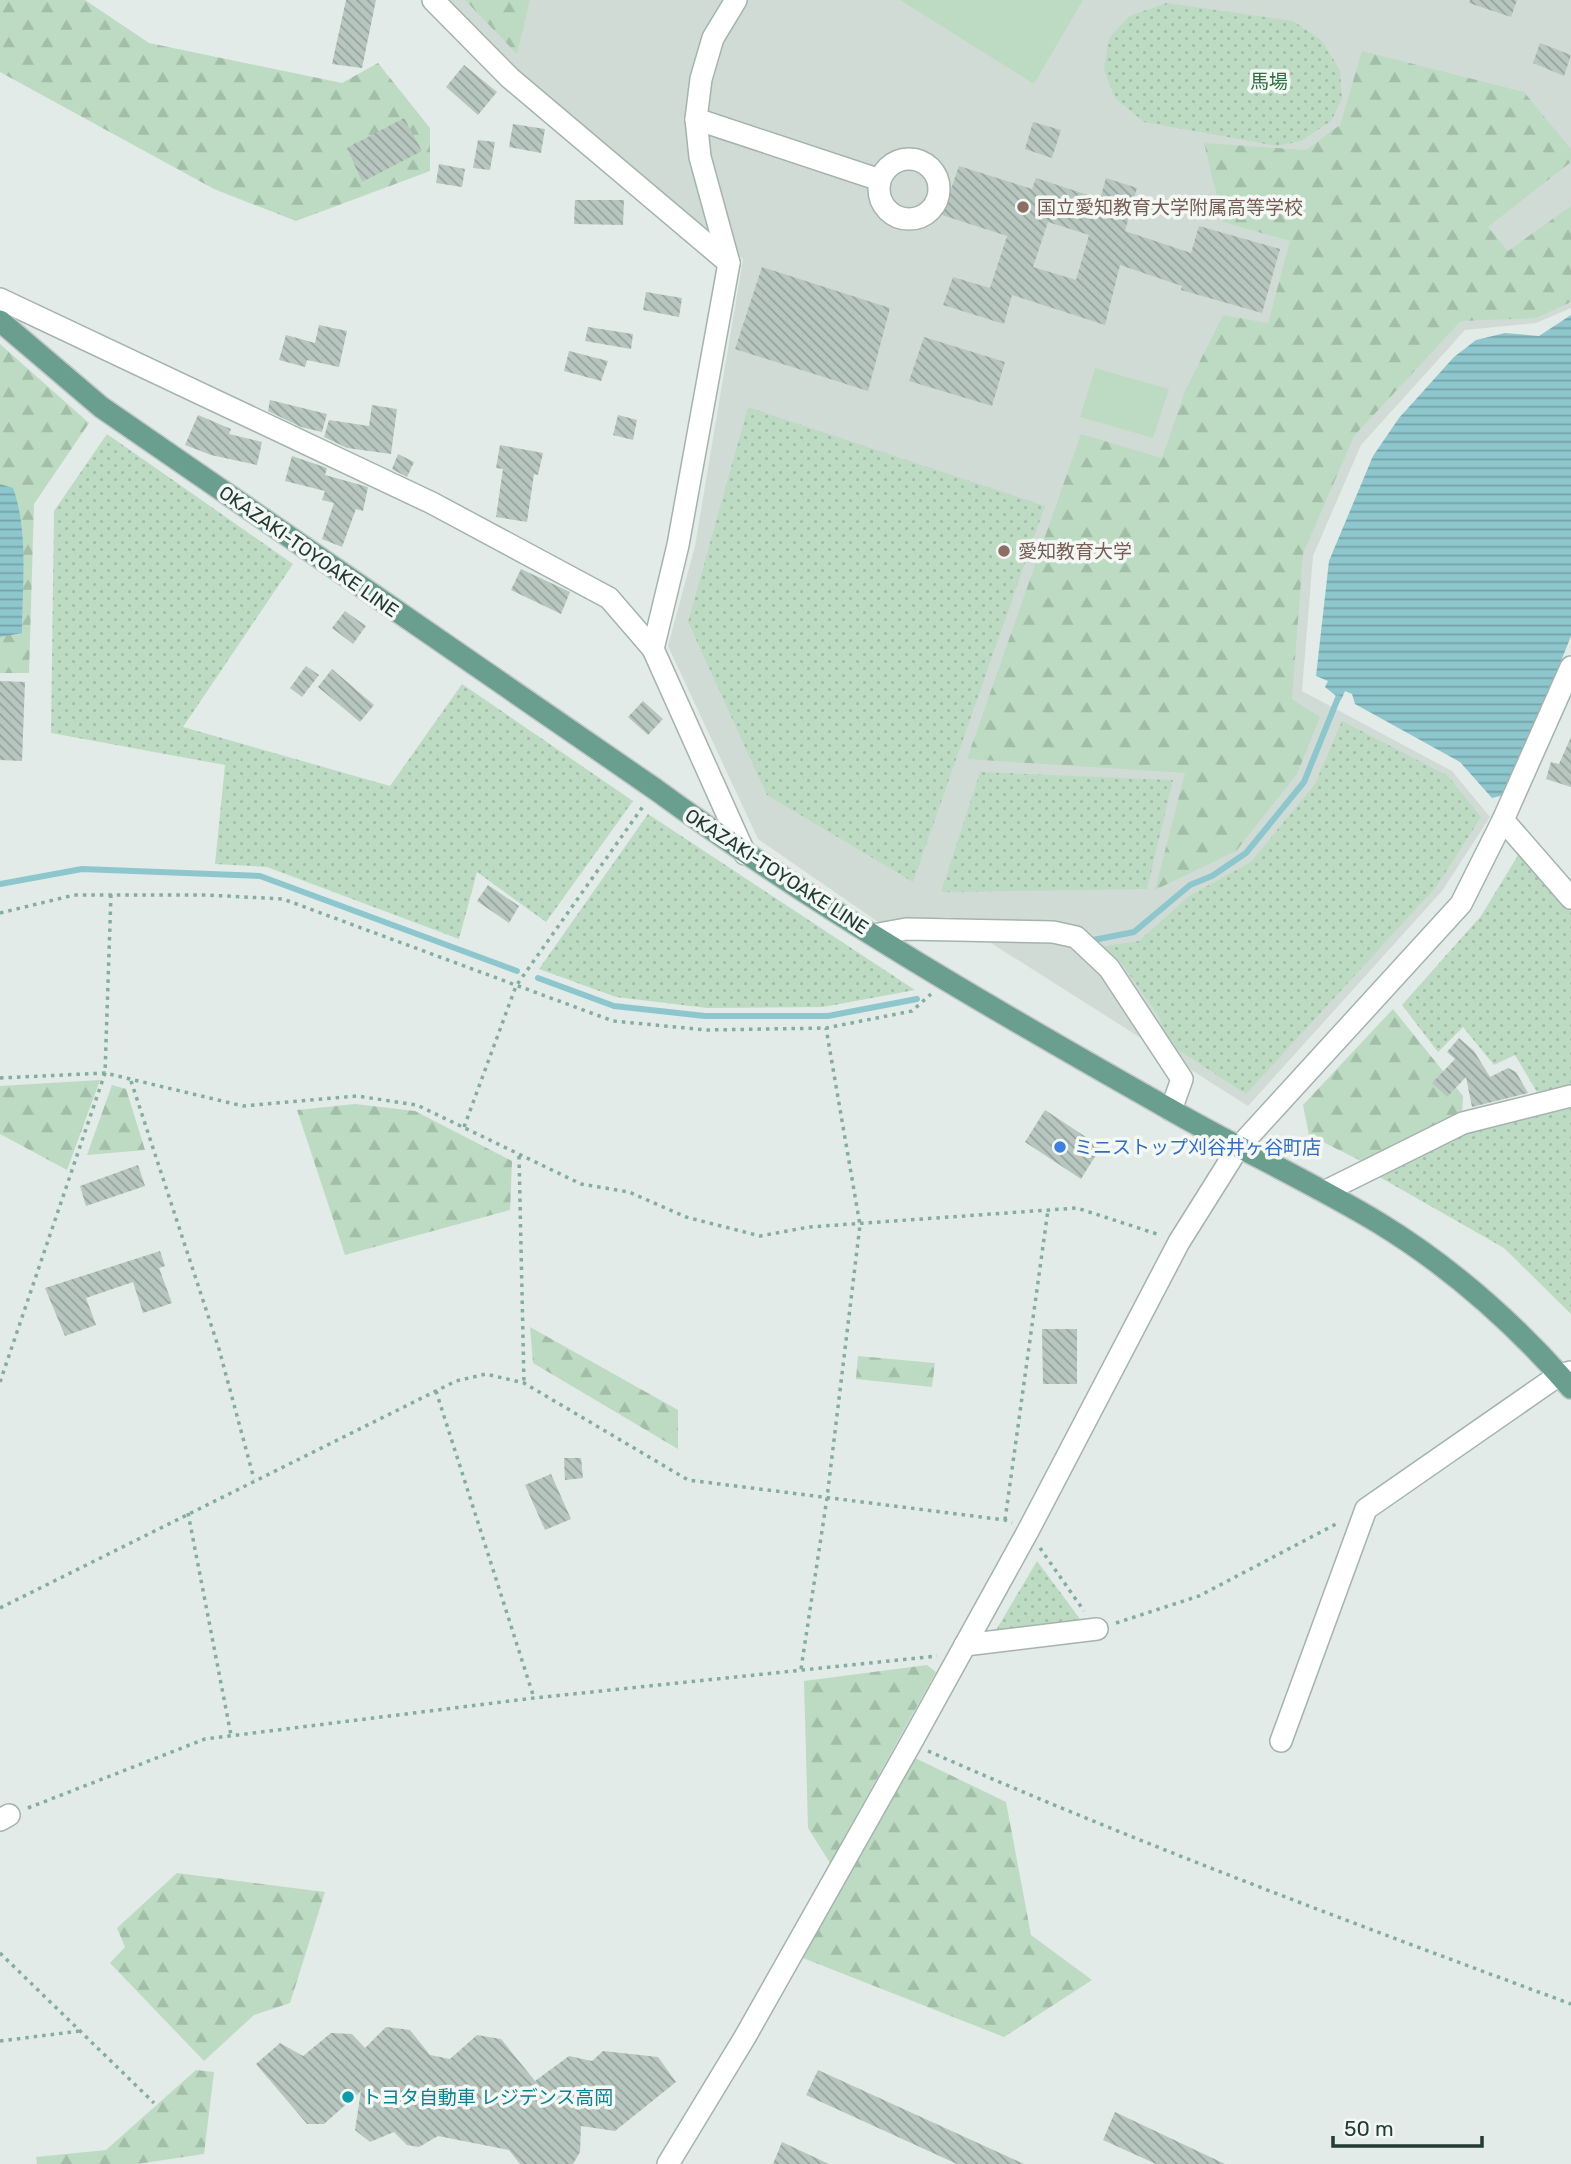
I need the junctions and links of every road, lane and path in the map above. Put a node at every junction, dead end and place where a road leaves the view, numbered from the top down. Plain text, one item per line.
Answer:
1 (433, 0) edge
2 (736, 0) edge
3 (696, 119) junction
4 (880, 180) dead end
5 (729, 263) junction
6 (0, 299) edge
7 (0, 321) edge
8 (653, 649) junction
9 (1571, 667) edge
10 (655, 789) junction
11 (1503, 820) junction
12 (745, 855) junction
13 (111, 894) junction
14 (1571, 898) edge
15 (0, 913) edge
16 (873, 935) junction
17 (945, 981) junction
18 (516, 986) junction
19 (826, 1028) junction
20 (105, 1073) junction
21 (0, 1078) edge
22 (131, 1081) junction
23 (1571, 1096) edge
24 (1171, 1110) junction
25 (464, 1127) junction
26 (1238, 1148) junction
27 (519, 1156) junction
28 (1324, 1192) junction
29 (1048, 1210) junction
30 (860, 1225) junction
31 (1178, 1241) junction
32 (1567, 1378) edge
33 (0, 1382) edge
34 (524, 1383) junction
35 (436, 1391) junction
36 (254, 1479) junction
37 (827, 1498) junction
38 (1366, 1509) junction
39 (188, 1513) junction
40 (1005, 1520) junction
41 (1028, 1531) junction
42 (0, 1608) edge
43 (1097, 1629) junction
44 (960, 1653) junction
45 (802, 1669) junction
46 (534, 1698) junction
47 (231, 1735) junction
48 (1281, 1741) dead end
49 (911, 1744) junction
50 (3, 1816) edge
51 (0, 1953) edge
52 (1571, 2004) edge
53 (80, 2031) junction
54 (0, 2041) edge
55 (154, 2103) dead end
56 (668, 2164) edge

1 - 5 street
2 - 3 street
3 - 4 street
3 - 5 street
5 - 8 street
6 - 8 street
7 - 10 main road, OKAZAKI-TOYOAKE LINE
8 - 12 street
9 - 11 street
10 - 12 main road, OKAZAKI-TOYOAKE LINE
10 - 18 path
11 - 14 street
11 - 26 street
12 - 16 main road, OKAZAKI-TOYOAKE LINE
13 - 15 path
13 - 18 path
13 - 20 path
16 - 17 main road, OKAZAKI-TOYOAKE LINE
16 - 24 street
17 - 19 path
17 - 24 main road, OKAZAKI-TOYOAKE LINE
18 - 19 path
18 - 25 path
19 - 30 path
20 - 21 path
20 - 22 path
20 - 33 path
22 - 25 path
22 - 36 path
23 - 28 street
24 - 26 main road, OKAZAKI-TOYOAKE LINE
25 - 27 path
26 - 28 main road, OKAZAKI-TOYOAKE LINE
26 - 31 street
27 - 30 path
27 - 34 path
28 - 32 main road, OKAZAKI-TOYOAKE LINE
29 - 30 path
29 - 31 path
29 - 40 path
30 - 37 path
31 - 41 street
32 - 38 street
34 - 35 path
34 - 37 path
35 - 36 path
35 - 46 path
36 - 39 path
37 - 40 path
37 - 45 path
38 - 43 path
38 - 48 street
39 - 42 path
39 - 47 path
40 - 41 path
41 - 43 path
41 - 44 street
43 - 44 street
44 - 45 path
44 - 49 street
45 - 46 path
46 - 47 path
47 - 50 path
49 - 52 path
49 - 56 street
51 - 53 path
53 - 54 path
53 - 55 path

